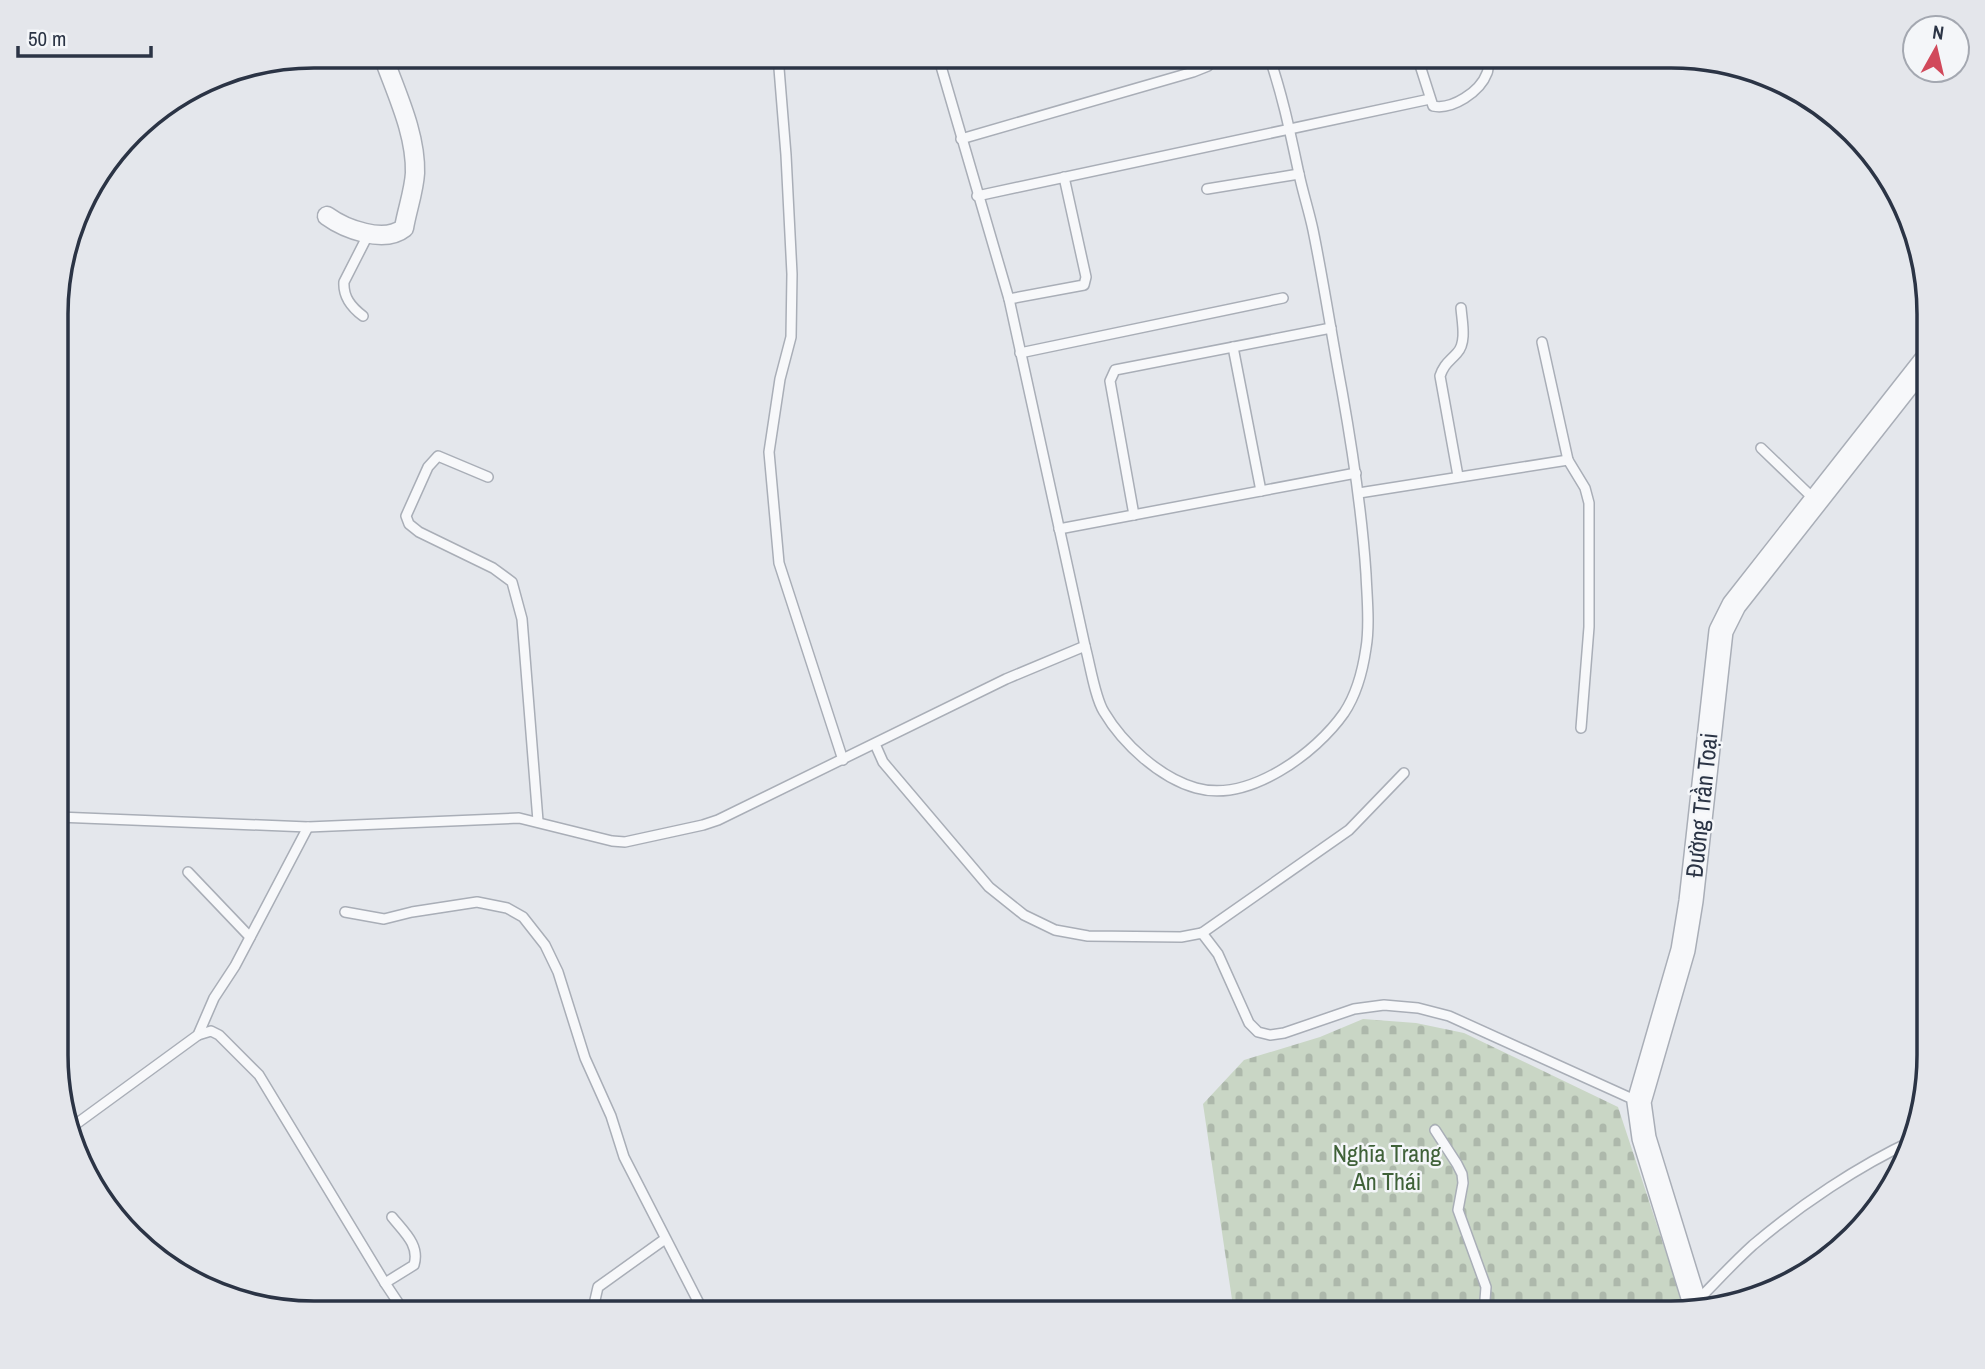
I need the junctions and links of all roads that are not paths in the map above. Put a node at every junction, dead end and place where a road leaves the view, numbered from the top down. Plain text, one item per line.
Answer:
1 (387, 68) edge
2 (779, 68) edge
3 (941, 68) edge
4 (1201, 69) edge
5 (1273, 69) edge
6 (1421, 69) edge
7 (1487, 69) edge
8 (1430, 99) junction
9 (1290, 128) junction
10 (961, 139) junction
11 (1299, 174) junction
12 (1064, 177) junction
13 (1207, 189) dead end
14 (977, 196) junction
15 (327, 216) dead end
16 (369, 233) junction
17 (1283, 298) dead end
18 (1009, 299) junction
19 (1461, 308) dead end
20 (363, 316) dead end
21 (1331, 328) junction
22 (1542, 342) dead end
23 (1233, 347) junction
24 (1020, 353) junction
25 (1916, 373) edge
26 (1761, 448) dead end
27 (1568, 460) junction
28 (1356, 473) junction
29 (1458, 476) junction
30 (488, 477) dead end
31 (1261, 491) junction
32 (1359, 493) junction
33 (1816, 501) junction
34 (1134, 515) junction
35 (1059, 530) junction
36 (1085, 646) junction
37 (1581, 729) dead end
38 (875, 744) junction
39 (843, 760) junction
40 (1404, 773) dead end
41 (69, 817) edge
42 (538, 821) junction
43 (308, 827) junction
44 (188, 872) dead end
45 (345, 912) dead end
46 (1202, 933) junction
47 (250, 937) junction
48 (198, 1035) junction
49 (1639, 1102) junction
50 (78, 1122) edge
51 (1435, 1130) dead end
52 (1898, 1149) edge
53 (392, 1217) dead end
54 (666, 1239) junction
55 (385, 1283) junction
56 (1701, 1299) edge
57 (397, 1300) edge
58 (595, 1300) edge
59 (697, 1300) edge
60 (1693, 1300) edge
61 (1484, 1301) edge

1 - 16 street
2 - 39 lane
3 - 10 lane
4 - 10 lane
5 - 9 lane
6 - 8 lane
7 - 8 lane
8 - 9 lane
9 - 11 lane
9 - 12 lane
10 - 14 lane
11 - 13 lane
11 - 21 lane
12 - 14 lane
12 - 18 lane
14 - 18 lane
15 - 16 street
16 - 20 lane
17 - 24 lane
18 - 24 lane
19 - 29 lane
21 - 23 lane
21 - 28 lane
22 - 27 lane
23 - 31 lane
23 - 34 lane
24 - 35 lane
25 - 33 street, Đường Trần Toại
26 - 33 lane
27 - 29 lane
27 - 37 lane
28 - 31 lane
28 - 32 lane
29 - 32 lane
30 - 42 lane
31 - 34 lane
32 - 36 lane
33 - 49 street, Đường Trần Toại
34 - 35 lane
35 - 36 lane
36 - 38 lane
38 - 39 lane
38 - 46 lane
39 - 42 lane
40 - 46 lane
41 - 43 lane
42 - 43 lane
43 - 47 lane
44 - 47 lane
45 - 54 lane
46 - 49 lane
47 - 48 lane
48 - 50 lane
48 - 55 lane
49 - 60 street, Đường Trần Toại
51 - 61 lane
52 - 56 lane
53 - 55 lane
54 - 58 lane
54 - 59 lane
55 - 57 lane

